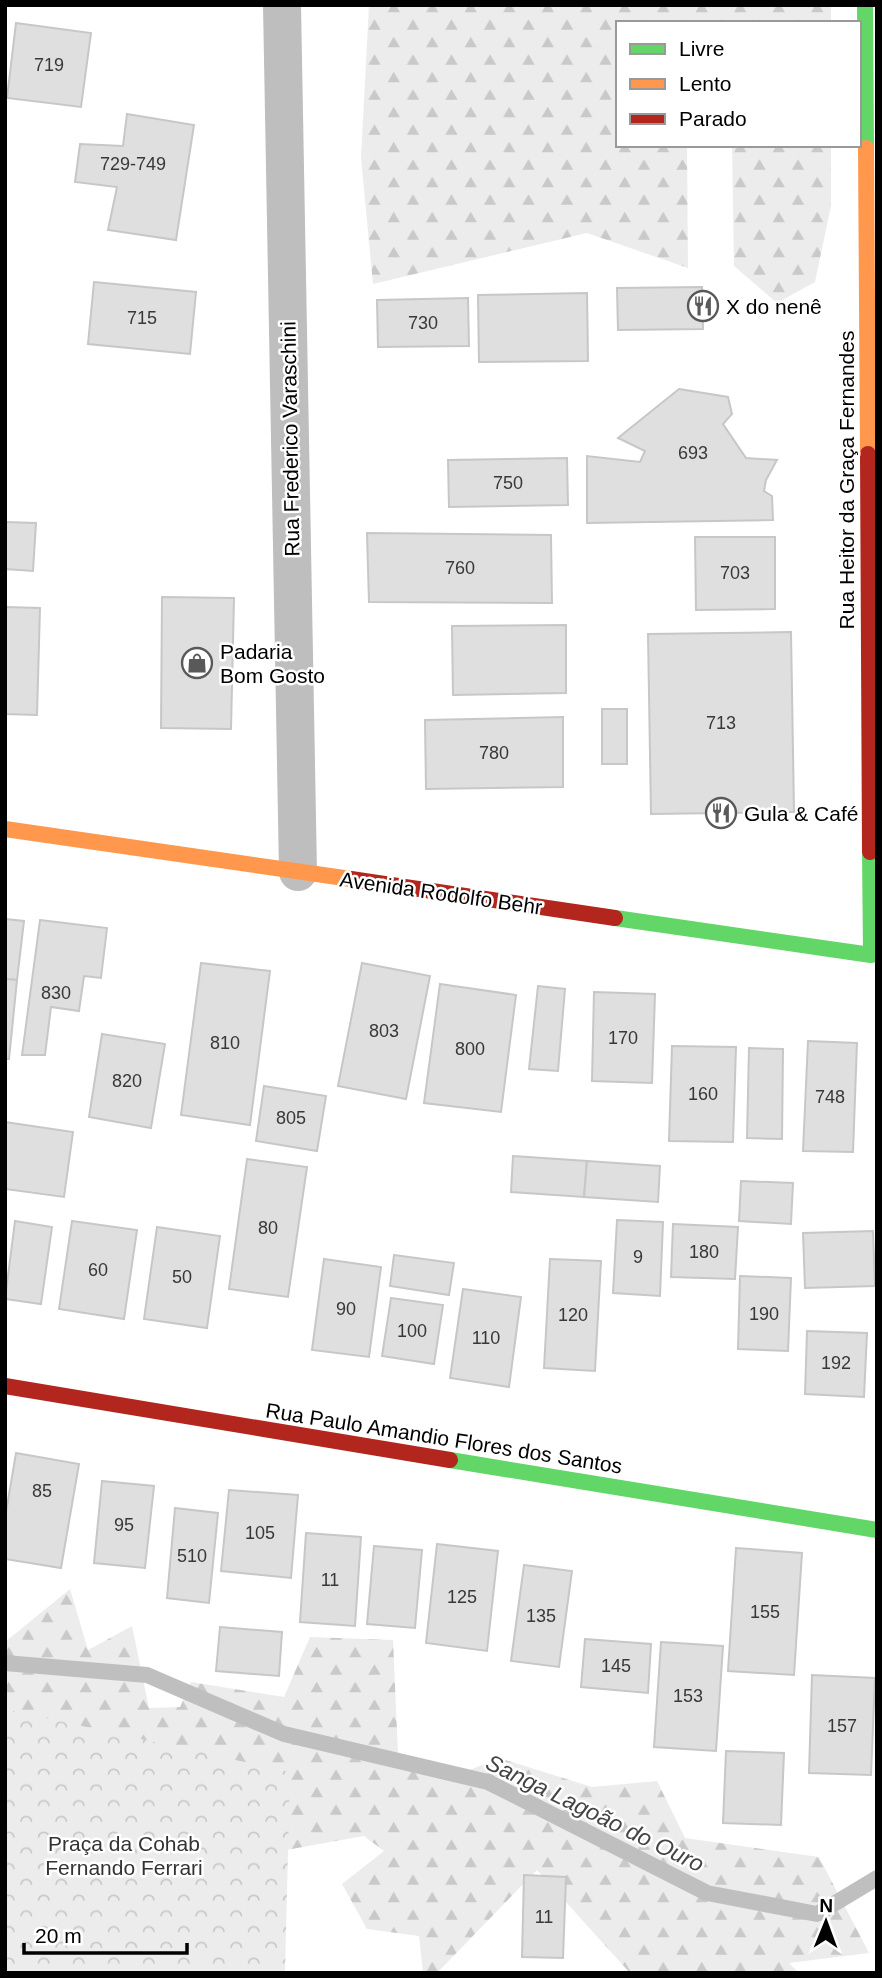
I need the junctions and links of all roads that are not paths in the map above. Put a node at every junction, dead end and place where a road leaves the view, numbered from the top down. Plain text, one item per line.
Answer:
1 (282, 5) edge
2 (865, 5) edge
3 (5, 829) edge
4 (298, 872) junction
5 (874, 955) edge
6 (5, 1386) edge
7 (877, 1530) edge

1 - 4 street, Rua Frederico Varaschini
2 - 5 street, Rua Heitor da Graça Fernandes
3 - 4 street, Avenida Rodolfo Behr
4 - 5 street, Avenida Rodolfo Behr
6 - 7 street, Rua Paulo Amandio Flores dos Santos

